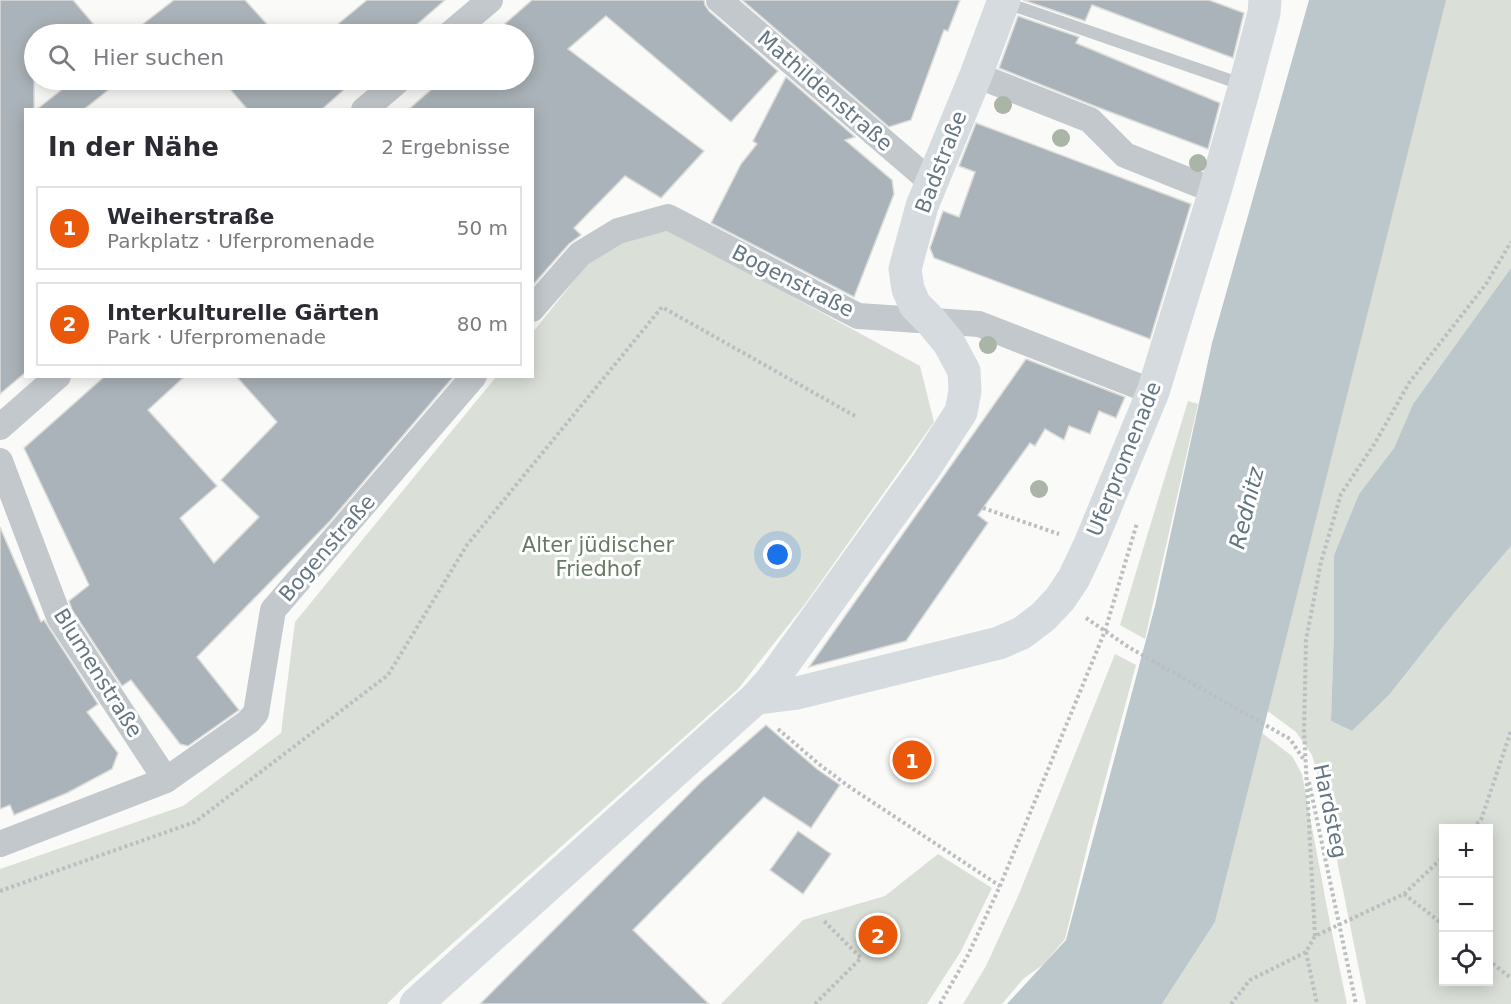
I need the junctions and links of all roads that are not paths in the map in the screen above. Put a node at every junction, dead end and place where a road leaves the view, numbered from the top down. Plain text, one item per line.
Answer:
1 (490, 0) edge
2 (719, 0) edge
3 (1265, 0) edge
4 (1004, 2) edge
5 (462, 24) edge
6 (976, 75) junction
7 (1245, 85) junction
8 (387, 90) edge
9 (366, 108) edge
10 (931, 182) junction
11 (1215, 191) junction
12 (534, 307) edge
13 (931, 321) junction
14 (56, 378) edge
15 (472, 378) edge
16 (1153, 392) junction
17 (0, 427) edge
18 (0, 460) edge
19 (753, 701) junction
20 (166, 780) junction
21 (0, 844) edge
22 (416, 1004) edge

1 - 5 street
2 - 10 street, Mathildenstraße
3 - 7 street, Uferpromenade
4 - 6 street, Badstraße
4 - 7 lane
6 - 10 street, Badstraße
6 - 11 street
7 - 11 street, Uferpromenade
8 - 9 street
10 - 13 street, Badstraße
11 - 16 street, Uferpromenade
12 - 13 street, Bogenstraße
13 - 16 street, Bogenstraße
13 - 19 street, Badstraße
14 - 17 street
15 - 20 street, Bogenstraße
16 - 19 street, Uferpromenade
18 - 20 street, Blumenstraße
19 - 22 street, Badstraße
20 - 21 street, Bogenstraße

